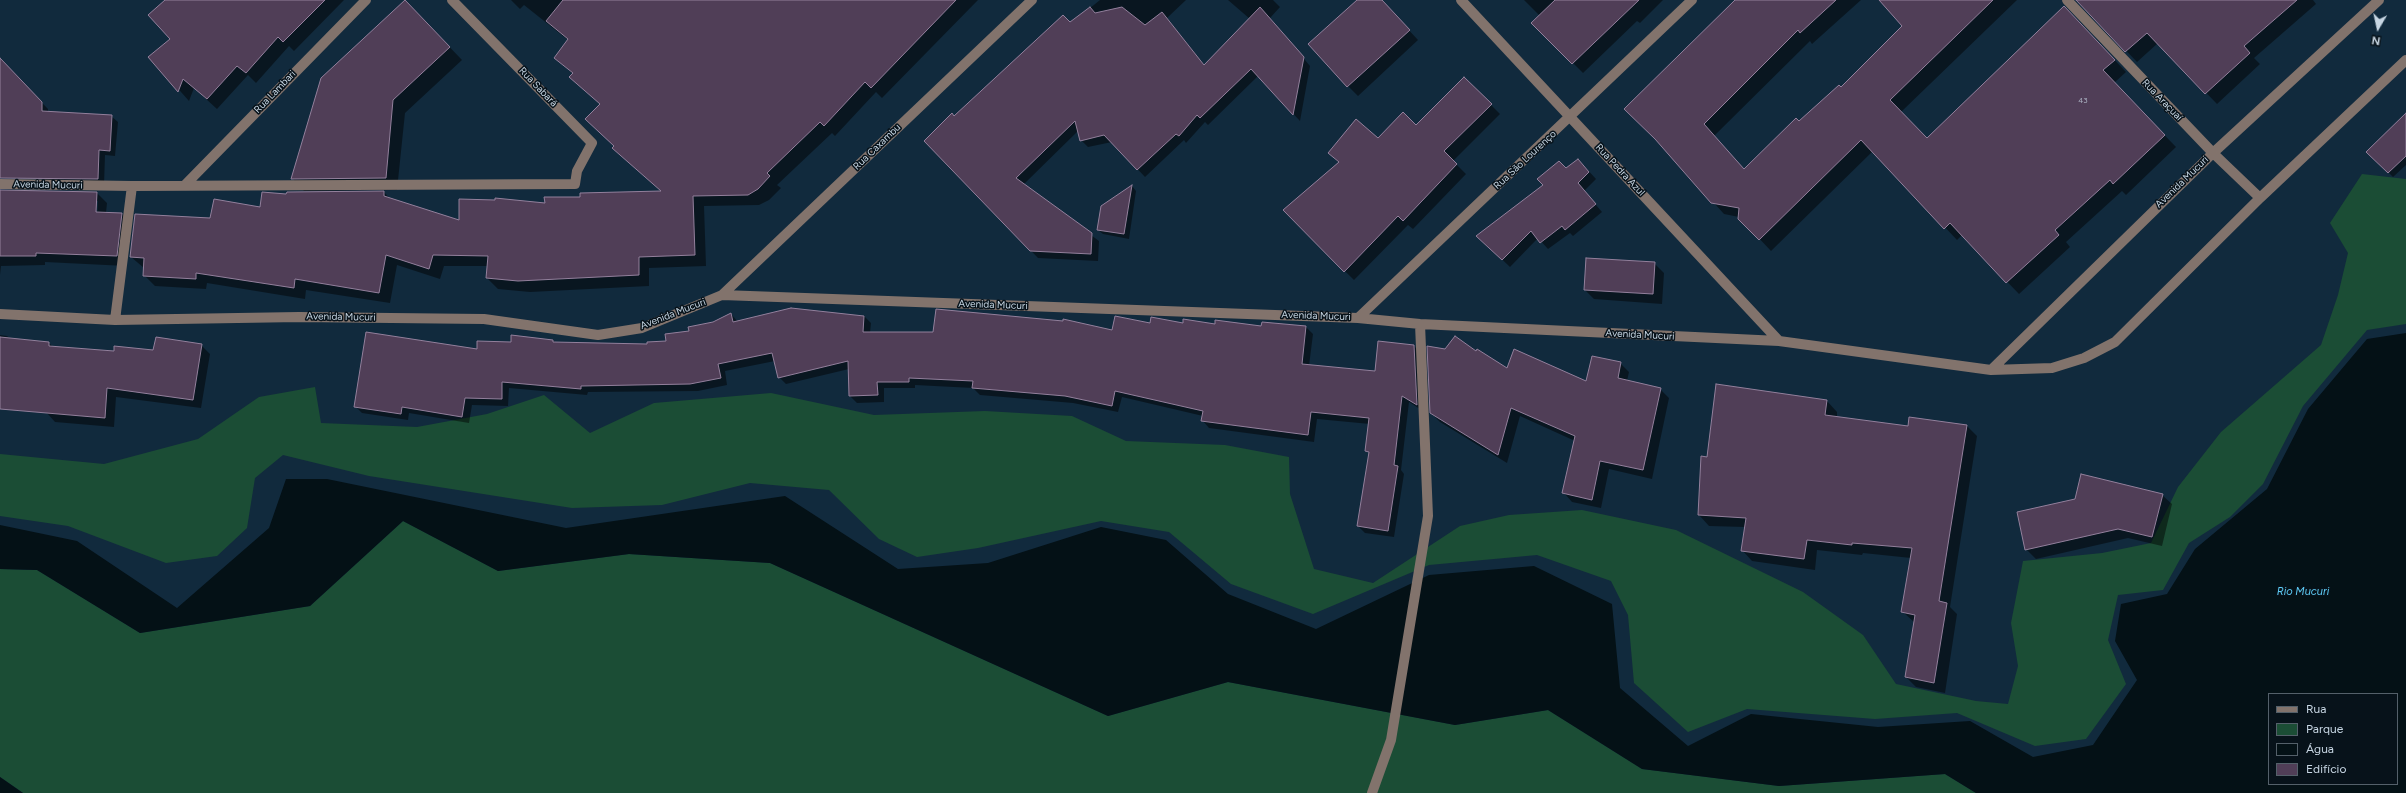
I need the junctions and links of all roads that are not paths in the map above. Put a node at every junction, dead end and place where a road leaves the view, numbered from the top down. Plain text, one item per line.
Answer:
1 (366, 0) edge
2 (452, 0) edge
3 (1032, 0) edge
4 (1461, 0) edge
5 (1692, 0) edge
6 (2067, 0) edge
7 (2379, 0) edge
8 (2406, 60) edge
9 (1571, 117) junction
10 (2213, 153) junction
11 (0, 184) edge
12 (576, 184) joint
13 (185, 185) junction
14 (132, 186) junction
15 (2260, 198) junction
16 (722, 295) junction
17 (0, 314) edge
18 (1358, 318) junction
19 (115, 320) junction
20 (1420, 324) junction
21 (1778, 341) junction
22 (1991, 370) junction
23 (1372, 793) edge

1 - 13 street, Rua Lambari
2 - 12 street, Rua Sabará
3 - 16 street, Rua Caxambu
4 - 9 street, Rua Pedra Azul
5 - 9 street, Rua São Lourenço
6 - 10 street, Rua Araçuaí
7 - 10 street, Avenida Mucuri
8 - 15 street, Avenida Mucuri
9 - 18 street, Rua São Lourenço
9 - 21 street, Rua Pedra Azul
10 - 15 street, Rua Araçuaí
10 - 22 street, Avenida Mucuri
11 - 14 street, Avenida Mucuri
12 - 13 street, Avenida Mucuri
13 - 14 street, Avenida Mucuri
14 - 19 street
15 - 22 street, Avenida Mucuri
16 - 18 street, Avenida Mucuri
16 - 19 street, Avenida Mucuri
17 - 19 street, Avenida Mucuri
18 - 20 street, Avenida Mucuri
20 - 21 street, Avenida Mucuri
20 - 23 street
21 - 22 street, Avenida Mucuri

